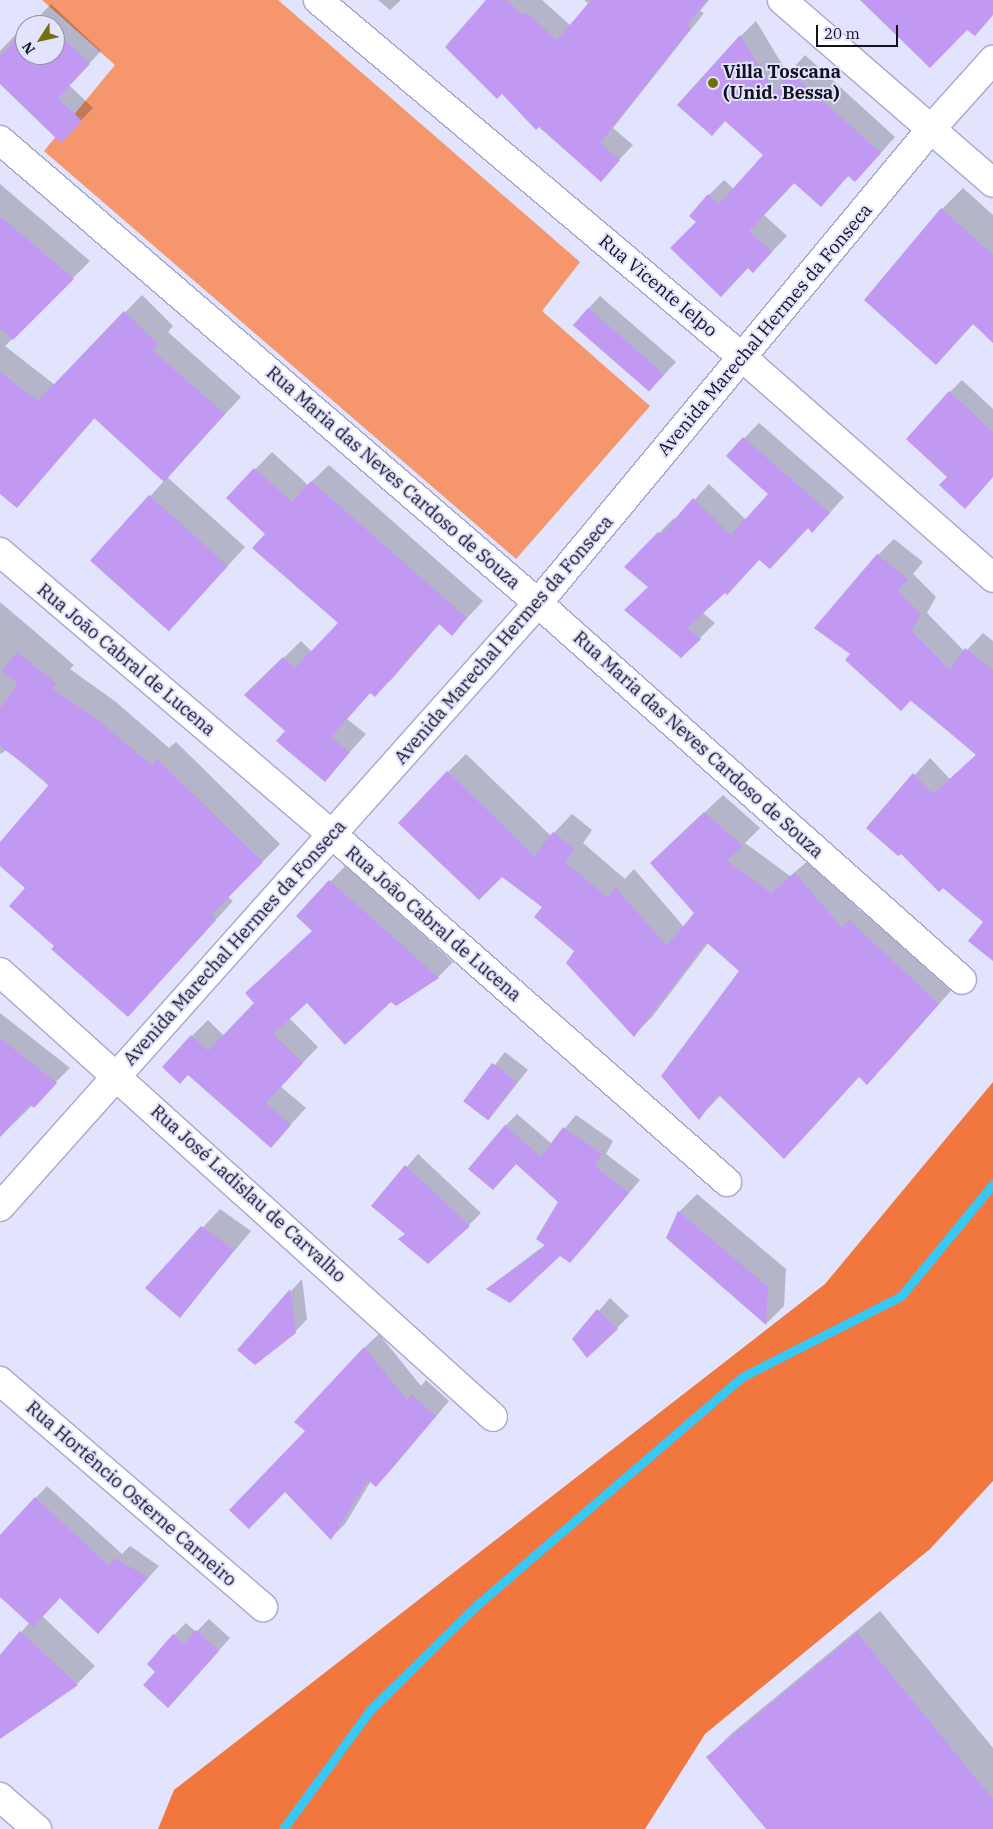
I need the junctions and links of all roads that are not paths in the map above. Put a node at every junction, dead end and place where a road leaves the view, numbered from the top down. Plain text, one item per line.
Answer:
1 (318, 0) edge
2 (782, 0) edge
3 (993, 60) edge
4 (931, 129) junction
5 (0, 140) edge
6 (993, 183) edge
7 (743, 358) junction
8 (0, 552) edge
9 (993, 578) edge
10 (538, 603) junction
11 (333, 835) junction
12 (0, 972) edge
13 (962, 980) dead end
14 (116, 1074) junction
15 (727, 1182) dead end
16 (0, 1207) edge
17 (0, 1382) edge
18 (493, 1417) dead end
19 (263, 1607) dead end
20 (0, 1797) edge
21 (37, 1829) edge

1 - 7 street, Rua Vicente Ielpo
2 - 4 street
3 - 4 street, Avenida Marechal Hermes da Fonseca
4 - 6 street
4 - 7 street, Avenida Marechal Hermes da Fonseca
5 - 10 street, Rua Maria das Neves Cardoso de Souza
7 - 9 street, Rua Vicente Ielpo
7 - 10 street, Avenida Marechal Hermes da Fonseca
8 - 11 street, Rua João Cabral de Lucena
10 - 11 street, Avenida Marechal Hermes da Fonseca
10 - 13 street, Rua Maria das Neves Cardoso de Souza
11 - 14 street, Avenida Marechal Hermes da Fonseca
11 - 15 street, Rua João Cabral de Lucena
12 - 14 street, Rua José Ladislau de Carvalho
14 - 16 street, Avenida Marechal Hermes da Fonseca
14 - 18 street, Rua José Ladislau de Carvalho
17 - 19 street, Rua Hortêncio Osterne Carneiro
20 - 21 street

